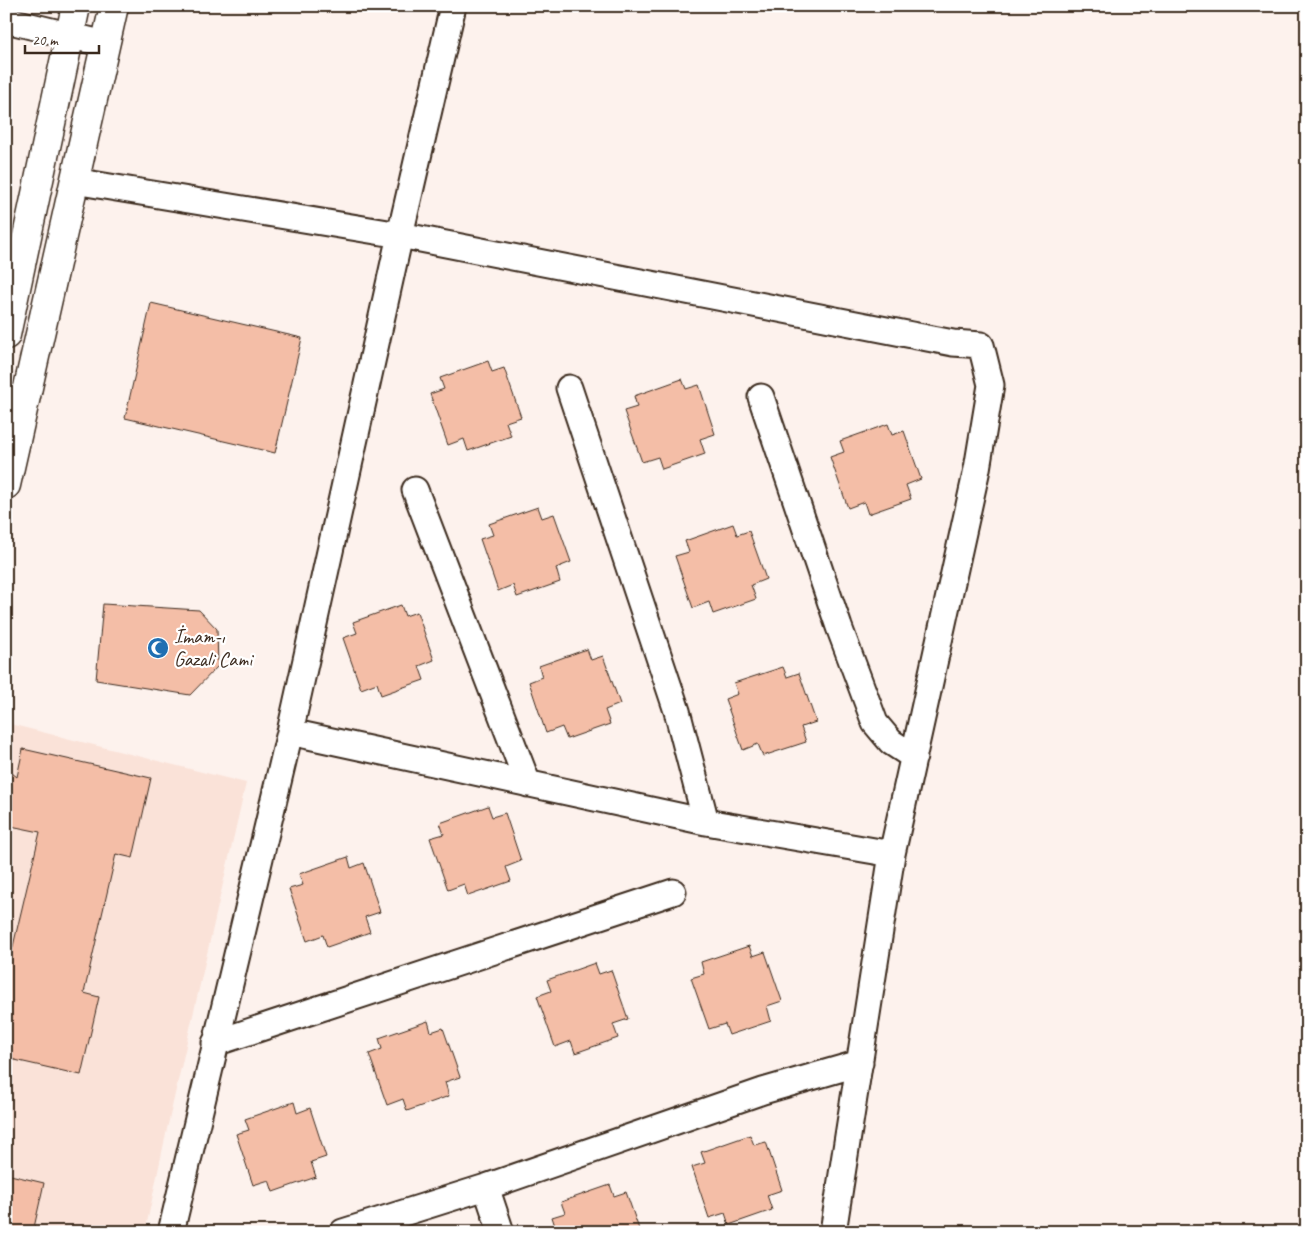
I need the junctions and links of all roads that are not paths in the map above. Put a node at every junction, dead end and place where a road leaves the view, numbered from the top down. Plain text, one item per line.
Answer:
1 (76, 6) edge
2 (114, 6) edge
3 (453, 6) edge
4 (6, 20) edge
5 (70, 35) junction
6 (105, 44) junction
7 (74, 181) junction
8 (400, 235) junction
9 (6, 335) edge
10 (569, 388) dead end
11 (761, 397) dead end
12 (16, 399) edge
13 (6, 485) edge
14 (415, 490) dead end
15 (290, 732) junction
16 (914, 757) junction
17 (528, 784) junction
18 (706, 822) junction
19 (892, 854) junction
20 (673, 892) dead end
21 (215, 1043) junction
22 (860, 1063) junction
23 (486, 1187) junction
24 (171, 1232) edge
25 (343, 1232) edge
26 (502, 1232) edge
27 (832, 1232) edge

1 - 5 street
2 - 6 street
3 - 8 street
4 - 5 street
5 - 6 street
5 - 9 street
6 - 7 street
7 - 8 street
7 - 12 street
8 - 15 street
8 - 16 street
10 - 18 street
11 - 16 street
12 - 13 street
14 - 17 street
15 - 17 street
15 - 21 street
16 - 19 street
17 - 18 street
18 - 19 street
19 - 22 street
20 - 21 street
21 - 24 street
22 - 23 street
22 - 27 street
23 - 25 street
23 - 26 street

